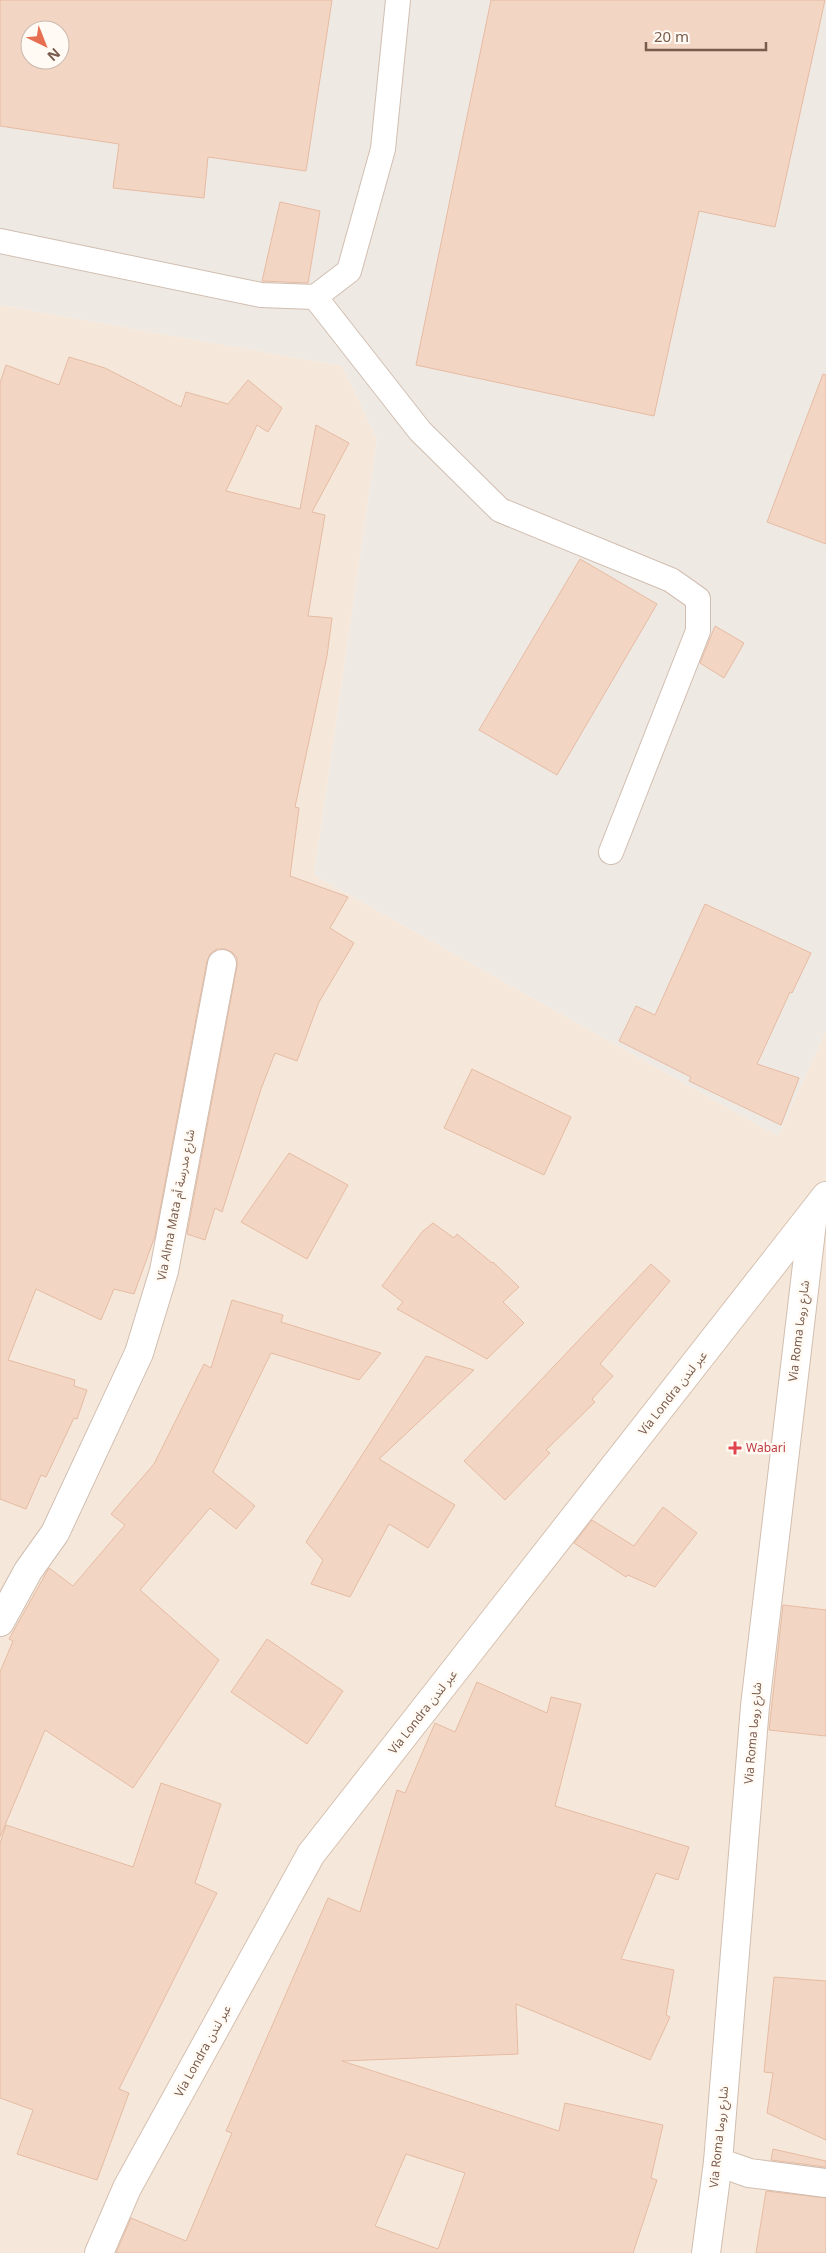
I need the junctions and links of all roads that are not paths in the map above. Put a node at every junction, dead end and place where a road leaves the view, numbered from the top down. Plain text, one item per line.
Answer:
1 (398, 0) edge
2 (0, 241) edge
3 (314, 297) junction
4 (611, 852) dead end
5 (222, 964) dead end
6 (826, 1190) edge
7 (820, 1205) edge
8 (0, 1622) edge
9 (718, 2162) junction
10 (826, 2183) edge
11 (99, 2253) edge
12 (706, 2253) edge

1 - 3 lane
2 - 3 lane
3 - 4 lane
5 - 8 street, Via Alma Mata شارع مدرسة أم
6 - 7 street
7 - 9 street, Via Roma شارع روما
7 - 11 street, Vía Londra عبر لندن
9 - 10 street
9 - 12 street, Via Roma شارع روما

